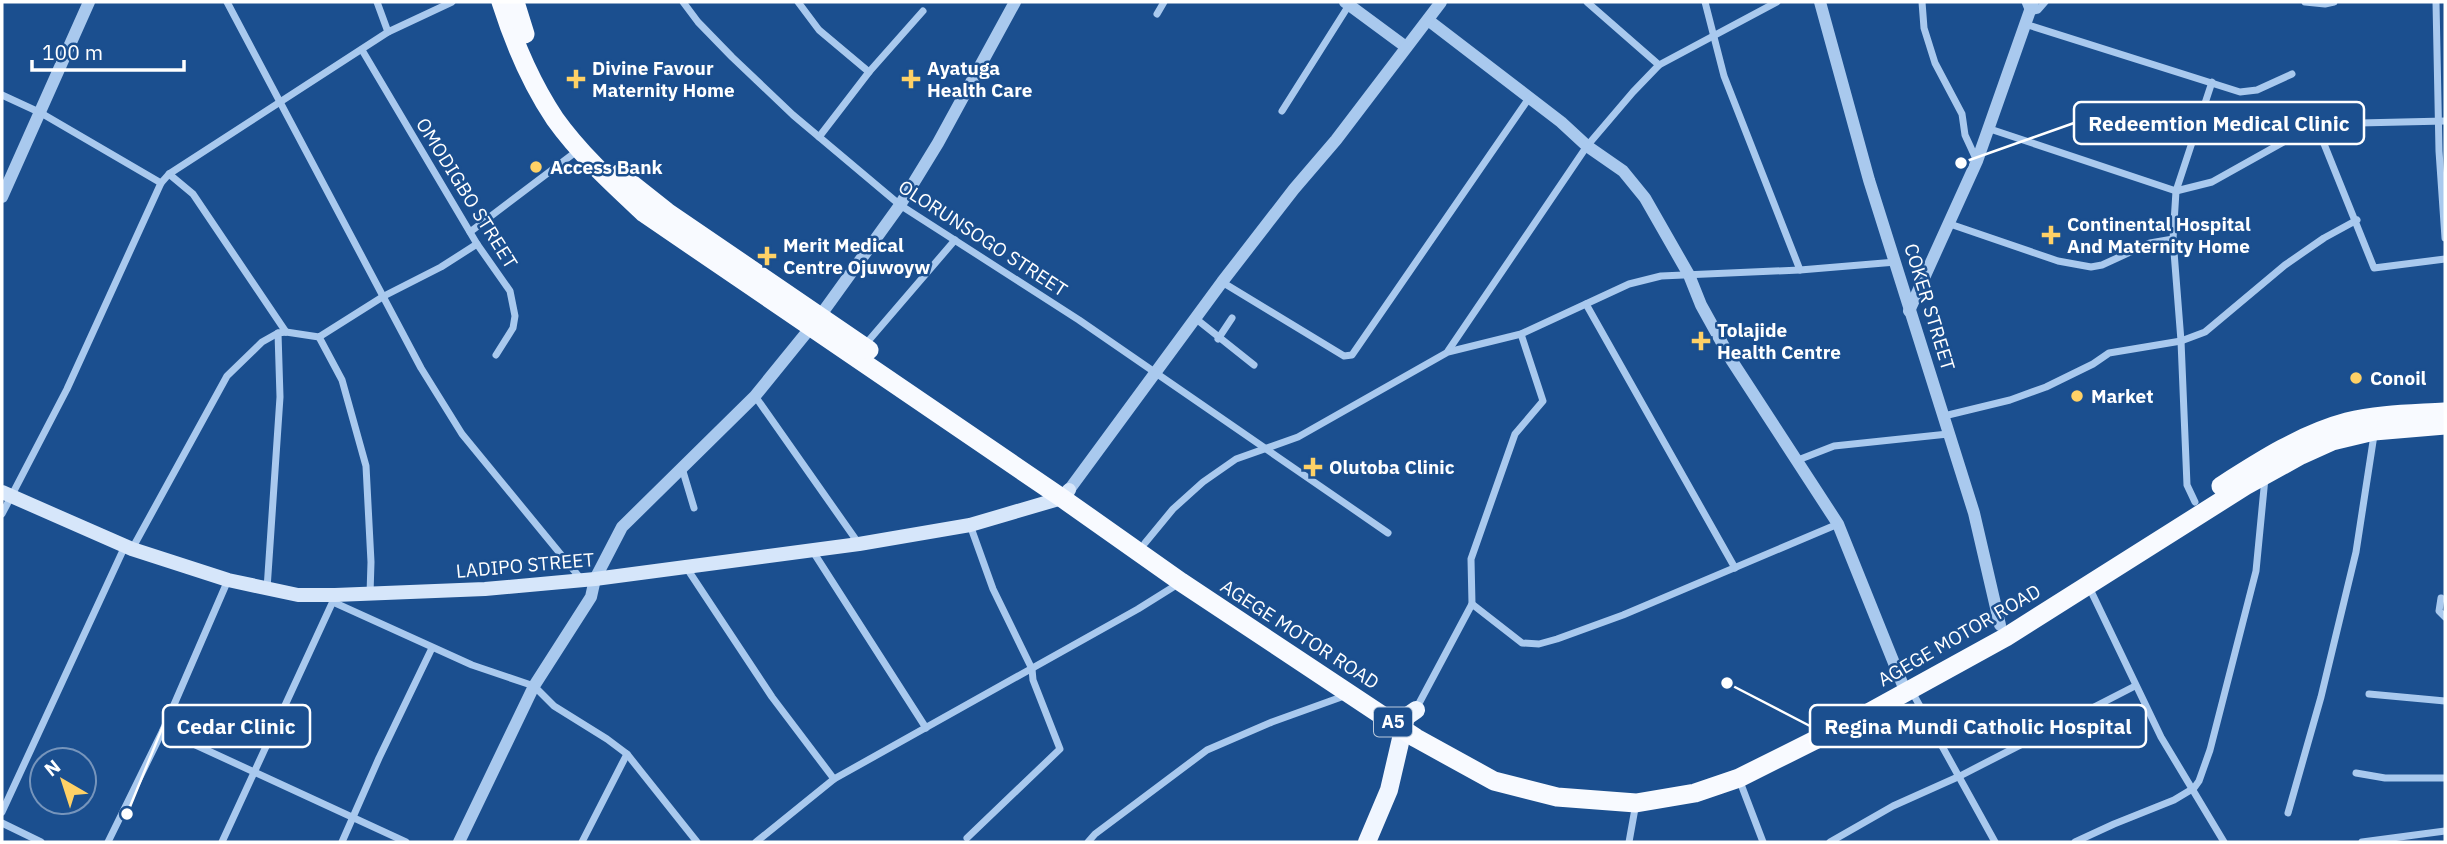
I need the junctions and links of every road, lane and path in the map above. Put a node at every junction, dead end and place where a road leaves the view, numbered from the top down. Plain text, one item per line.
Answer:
1 (89, 2) edge
2 (228, 2) edge
3 (377, 2) edge
4 (452, 2) edge
5 (501, 2) edge
6 (515, 2) edge
7 (683, 2) edge
8 (798, 2) edge
9 (1015, 2) edge
10 (1164, 2) edge
11 (1441, 2) edge
12 (1587, 2) edge
13 (1705, 2) edge
14 (1777, 2) edge
15 (1820, 2) edge
16 (1922, 2) edge
17 (2045, 2) edge
18 (2305, 2) edge
19 (2334, 2) edge
20 (2436, 2) edge
21 (1347, 3) edge
22 (2325, 3) edge
23 (2028, 10) edge
24 (923, 12) dead end
25 (1157, 14) dead end
26 (1429, 20) junction
27 (388, 32) junction
28 (1713, 36) junction
29 (1406, 47) junction
30 (362, 50) junction
31 (1658, 65) junction
32 (869, 72) junction
33 (2292, 74) dead end
34 (2213, 82) junction
35 (2, 95) edge
36 (1529, 98) junction
37 (280, 102) junction
38 (1282, 111) dead end
39 (41, 113) junction
40 (2442, 121) edge
41 (2316, 124) junction
42 (1990, 129) junction
43 (819, 136) junction
44 (1587, 146) junction
45 (580, 149) junction
46 (1977, 161) junction
47 (169, 174) junction
48 (160, 183) junction
49 (2176, 191) junction
50 (2, 197) edge
51 (900, 205) junction
52 (2357, 220) junction
53 (1950, 224) junction
54 (470, 232) junction
55 (2445, 238) edge
56 (955, 240) junction
57 (2173, 240) junction
58 (477, 244) junction
59 (2445, 260) edge
60 (1896, 262) junction
61 (1800, 270) junction
62 (1689, 275) junction
63 (1222, 282) junction
64 (384, 296) junction
65 (1586, 304) junction
66 (1909, 311) junction
67 (1195, 318) junction
68 (1233, 318) dead end
69 (816, 321) junction
70 (282, 332) junction
71 (1521, 334) junction
72 (319, 337) junction
73 (1218, 339) junction
74 (2181, 341) junction
75 (864, 346) junction
76 (1448, 352) junction
77 (496, 355) dead end
78 (1254, 365) dead end
79 (1155, 372) junction
80 (755, 396) junction
81 (2445, 412) edge
82 (1944, 416) junction
83 (2445, 425) edge
84 (2374, 431) junction
85 (1948, 434) junction
86 (1266, 448) junction
87 (1798, 460) junction
88 (682, 467) junction
89 (2266, 475) junction
90 (6, 494) edge
91 (1066, 494) junction
92 (2195, 502) junction
93 (694, 508) dead end
94 (2, 514) edge
95 (1838, 524) junction
96 (970, 526) junction
97 (1388, 533) dead end
98 (1145, 543) junction
99 (859, 544) junction
100 (128, 547) junction
101 (812, 549) junction
102 (685, 567) junction
103 (1735, 568) junction
104 (588, 579) junction
105 (228, 580) junction
106 (1181, 582) junction
107 (2089, 586) junction
108 (267, 590) junction
109 (370, 594) junction
110 (2441, 598) dead end
111 (334, 599) junction
112 (1472, 604) junction
113 (2445, 617) edge
114 (2003, 631) junction
115 (432, 648) junction
116 (1032, 669) junction
117 (534, 686) junction
118 (1906, 686) junction
119 (2135, 686) junction
120 (1351, 694) junction
121 (2369, 694) dead end
122 (2445, 701) edge
123 (1412, 724) junction
124 (926, 729) junction
125 (163, 730) junction
126 (627, 754) junction
127 (255, 773) junction
128 (2356, 773) dead end
129 (1960, 776) junction
130 (2445, 778) edge
131 (834, 779) junction
132 (1739, 779) junction
133 (2193, 788) junction
134 (1636, 803) junction
135 (2, 812) edge
136 (2288, 813) dead end
137 (353, 818) junction
138 (2, 823) edge
139 (2445, 831) edge
140 (967, 838) dead end
141 (41, 842) edge
142 (108, 842) edge
143 (222, 842) edge
144 (342, 842) edge
145 (406, 842) edge
146 (459, 842) edge
147 (582, 842) edge
148 (698, 842) edge
149 (756, 842) edge
150 (1088, 842) edge
151 (1367, 842) edge
152 (1375, 842) edge
153 (1629, 842) edge
154 (1763, 842) edge
155 (1830, 842) edge
156 (1995, 842) edge
157 (2075, 842) edge
158 (2224, 842) edge
159 (2362, 842) edge

1 - 39 street
2 - 37 street
3 - 27 street
4 - 27 street
5 - 45 highway, AGEGE MOTOR ROAD / A5
6 - 69 highway, AGEGE MOTOR ROAD / A5
7 - 43 street, OLORUNSOGO STREET
8 - 32 street
9 - 51 street
10 - 25 street
11 - 26 street
12 - 31 street
13 - 28 street
14 - 28 street
15 - 60 street, COKER STREET
16 - 46 street
17 - 23 street
18 - 22 street
19 - 22 street
20 - 40 street
21 - 29 street
21 - 38 street
23 - 34 street
23 - 42 street
24 - 32 street
26 - 29 street
26 - 36 street
27 - 30 street
28 - 31 street
28 - 61 street
29 - 63 street
30 - 37 street
30 - 54 street, OMODIGBO STREET
31 - 44 street
32 - 43 street
33 - 34 street
34 - 49 street
35 - 39 street
36 - 44 street
36 - 63 street
37 - 47 street
37 - 64 street
39 - 48 street
39 - 50 street
40 - 41 street
40 - 55 street
41 - 49 street
41 - 52 street
42 - 46 street
42 - 49 street
43 - 51 street, OLORUNSOGO STREET
44 - 62 street
44 - 76 street
45 - 54 street
45 - 69 highway, AGEGE MOTOR ROAD / A5
46 - 53 street
47 - 48 street
47 - 70 street
48 - 90 street
49 - 57 street
51 - 56 street, OLORUNSOGO STREET
51 - 69 street
52 - 59 street
52 - 74 street
53 - 57 street
53 - 66 street
54 - 58 street, OMODIGBO STREET
56 - 75 street
56 - 79 street, OLORUNSOGO STREET
57 - 74 street
58 - 64 street
58 - 77 street, OMODIGBO STREET
60 - 61 street
60 - 66 street, COKER STREET
61 - 62 street
62 - 65 street
62 - 87 street
63 - 67 street
64 - 72 street
64 - 104 street
65 - 71 street
65 - 103 street
66 - 82 street, COKER STREET
67 - 73 street
67 - 79 street
68 - 73 street
69 - 75 highway, AGEGE MOTOR ROAD / A5
69 - 80 street
69 - 91 highway, AGEGE MOTOR ROAD / A5
70 - 72 street
70 - 100 street
70 - 108 street
71 - 76 street
71 - 112 street
72 - 109 street
73 - 78 street
74 - 82 street
74 - 92 street
75 - 91 highway, AGEGE MOTOR ROAD / A5
76 - 86 street
79 - 86 street, OLORUNSOGO STREET
79 - 91 street
80 - 88 street
80 - 99 street
81 - 92 highway, AGEGE MOTOR ROAD / A5
82 - 85 street, COKER STREET
83 - 84 highway, AGEGE MOTOR ROAD / A5
84 - 89 highway, AGEGE MOTOR ROAD / A5
84 - 136 street
85 - 87 street
85 - 114 street, COKER STREET
86 - 97 street, OLORUNSOGO STREET
86 - 98 street
87 - 95 street
88 - 93 street
88 - 104 street
89 - 107 highway, AGEGE MOTOR ROAD / A5
89 - 133 street
90 - 94 street
90 - 100 main road, LADIPO STREET
91 - 96 main road, LADIPO STREET
91 - 98 highway, AGEGE MOTOR ROAD / A5
91 - 106 highway, AGEGE MOTOR ROAD / A5
92 - 114 highway, AGEGE MOTOR ROAD / A5
95 - 103 street
95 - 118 street
96 - 99 main road, LADIPO STREET
96 - 116 street
98 - 123 highway, AGEGE MOTOR ROAD / A5
99 - 101 main road, LADIPO STREET
100 - 105 main road, LADIPO STREET
100 - 135 street
101 - 102 main road, LADIPO STREET
101 - 124 street
102 - 104 main road, LADIPO STREET
102 - 131 street
103 - 112 street
104 - 109 main road, LADIPO STREET
104 - 117 street
105 - 108 main road, LADIPO STREET
105 - 125 street
106 - 116 street
106 - 120 highway, AGEGE MOTOR ROAD / A5
107 - 114 highway, AGEGE MOTOR ROAD / A5
107 - 119 street
108 - 111 main road, LADIPO STREET
109 - 111 main road, LADIPO STREET
110 - 113 street
111 - 115 street
111 - 127 street
112 - 123 street
114 - 118 highway, AGEGE MOTOR ROAD / A5
115 - 117 street
115 - 137 street
116 - 124 street
116 - 140 street
117 - 126 street
117 - 146 street
118 - 123 highway, AGEGE MOTOR ROAD / A5
118 - 129 street
118 - 132 highway, AGEGE MOTOR ROAD / A5
119 - 129 street
119 - 133 street
120 - 123 highway, AGEGE MOTOR ROAD / A5
120 - 150 street
121 - 122 street
123 - 134 highway, AGEGE MOTOR ROAD / A5
123 - 151 main road
123 - 152 main road
124 - 131 street
125 - 127 street
125 - 142 street
126 - 147 street
126 - 148 street
127 - 137 street
127 - 143 street
128 - 130 street
129 - 155 street
129 - 156 street
131 - 149 street
132 - 134 highway, AGEGE MOTOR ROAD / A5
132 - 154 street
133 - 157 street
133 - 158 street
134 - 153 street
137 - 144 street
137 - 145 street
138 - 141 street
139 - 159 street

